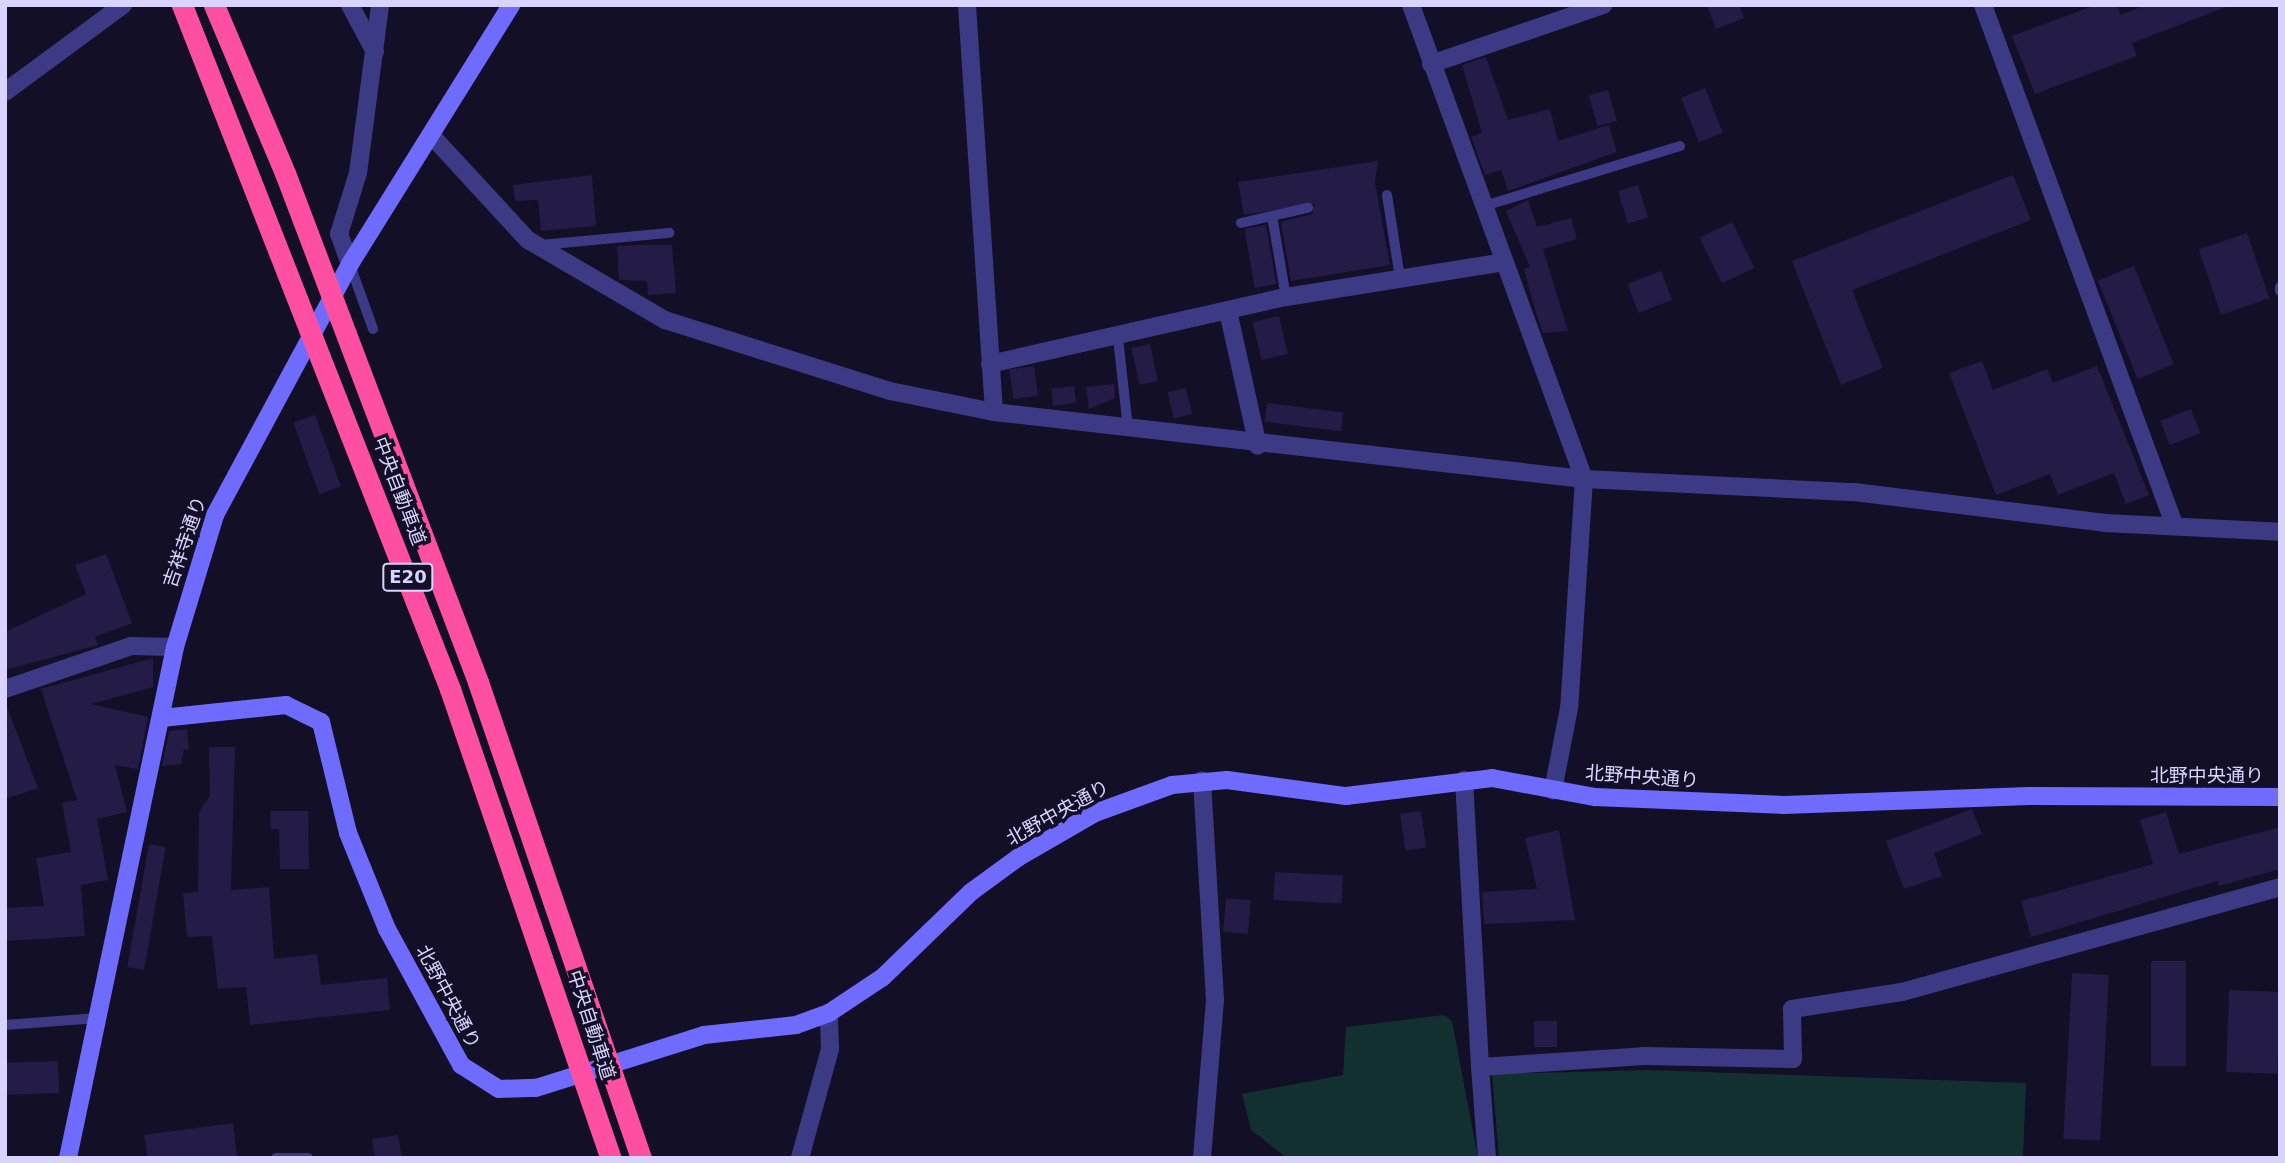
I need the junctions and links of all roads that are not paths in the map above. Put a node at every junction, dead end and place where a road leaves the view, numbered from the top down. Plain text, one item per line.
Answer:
1 (123, 5) edge
2 (182, 5) edge
3 (214, 5) edge
4 (350, 5) edge
5 (380, 5) edge
6 (511, 5) edge
7 (967, 5) edge
8 (1411, 5) edge
9 (1603, 5) edge
10 (1983, 5) edge
11 (375, 52) junction
12 (1431, 64) junction
13 (5, 92) edge
14 (431, 135) junction
15 (1680, 146) dead end
16 (1387, 195) dead end
17 (1484, 206) junction
18 (1308, 208) dead end
19 (1272, 216) junction
20 (1241, 223) dead end
21 (669, 233) dead end
22 (536, 246) junction
23 (1504, 262) junction
24 (350, 264) junction
25 (1400, 278) junction
26 (1286, 297) junction
27 (1228, 311) junction
28 (373, 329) dead end
29 (1118, 338) junction
30 (990, 364) junction
31 (993, 412) junction
32 (1128, 429) junction
33 (1258, 446) junction
34 (1584, 478) junction
35 (2174, 524) junction
36 (2280, 532) edge
37 (175, 647) junction
38 (5, 689) edge
39 (162, 718) junction
40 (1202, 780) junction
41 (1464, 780) junction
42 (1553, 790) junction
43 (2280, 797) edge
44 (2280, 887) edge
45 (829, 1013) junction
46 (98, 1018) junction
47 (5, 1025) edge
48 (1480, 1066) junction
49 (68, 1158) edge
50 (276, 1158) edge
51 (308, 1158) edge
52 (611, 1158) edge
53 (641, 1158) edge
54 (800, 1158) edge
55 (1202, 1158) edge
56 (1487, 1158) edge

1 - 13 street
2 - 52 highway, 中央自動車道 / E20, bridge
3 - 53 highway, 中央自動車道 / E20, bridge
4 - 11 street
5 - 11 street
6 - 14 street, 吉祥寺通り
7 - 30 street
8 - 12 street
9 - 12 street
10 - 35 street
11 - 24 street
12 - 17 street
14 - 22 street
14 - 24 street, 吉祥寺通り
15 - 17 lane
16 - 25 lane
17 - 23 street
18 - 19 lane
19 - 20 lane
19 - 26 lane
21 - 22 lane
22 - 31 street
23 - 25 street
23 - 34 street
24 - 28 lane
24 - 37 street, 吉祥寺通り
25 - 26 street
26 - 27 street
27 - 29 street
27 - 33 street
29 - 30 street
29 - 32 lane
30 - 31 street
31 - 32 street
32 - 33 street
33 - 34 street
34 - 35 street
34 - 42 street
35 - 36 street
37 - 38 street
37 - 39 street, 吉祥寺通り
39 - 45 street, 北野中央通り
39 - 46 street, 吉祥寺通り
40 - 41 street, 北野中央通り
40 - 45 street, 北野中央通り
40 - 55 street
41 - 42 street, 北野中央通り
41 - 48 street
42 - 43 street, 北野中央通り
44 - 48 street
45 - 54 street
46 - 47 lane
46 - 49 street, 吉祥寺通り
48 - 56 street
50 - 51 lane

